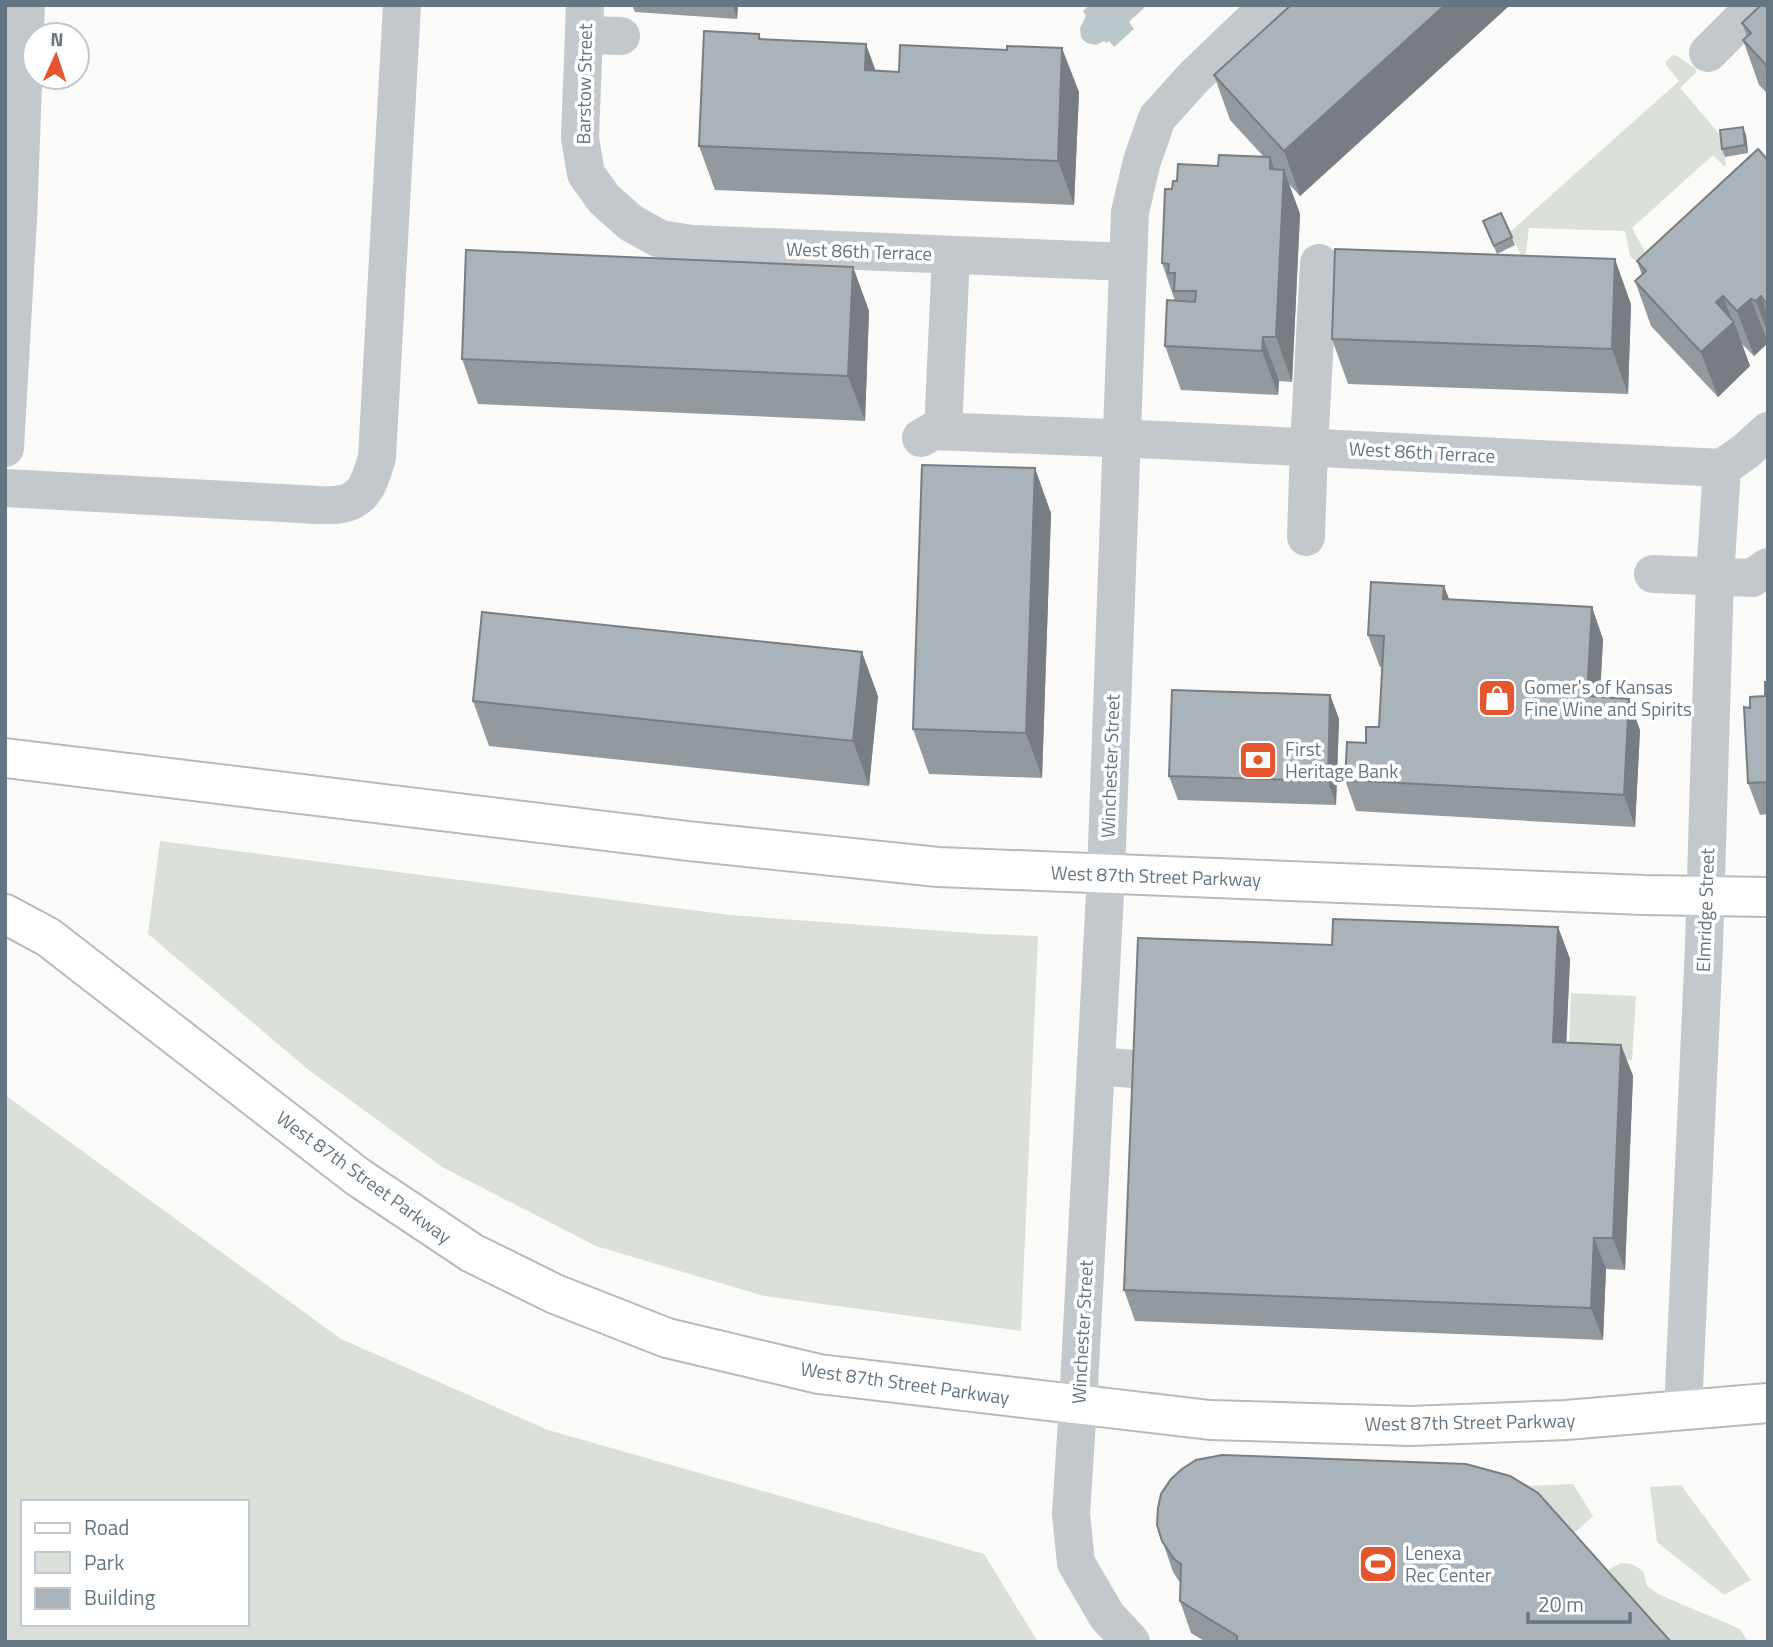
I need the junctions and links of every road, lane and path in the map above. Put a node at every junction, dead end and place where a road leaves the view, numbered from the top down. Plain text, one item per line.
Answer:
1 (26, 5) edge
2 (402, 5) edge
3 (1269, 5) edge
4 (1756, 5) edge
5 (585, 20) edge
6 (621, 36) dead end
7 (1708, 53) dead end
8 (604, 199) joint
9 (951, 255) junction
10 (1128, 262) junction
11 (1319, 263) dead end
12 (1768, 431) edge
13 (1122, 438) junction
14 (1309, 447) junction
15 (5, 448) edge
16 (1722, 468) junction
17 (5, 488) edge
18 (1306, 537) dead end
19 (1768, 567) edge
20 (1653, 574) dead end
21 (1715, 577) junction
22 (5, 758) edge
23 (1106, 874) junction
24 (1706, 896) junction
25 (1768, 897) edge
26 (5, 914) edge
27 (1096, 1066) junction
28 (1146, 1070) edge
29 (1768, 1403) edge
30 (1079, 1405) junction
31 (1683, 1410) junction
32 (1131, 1642) edge

1 - 15 street
2 - 17 street
3 - 10 street, Winchester Street
4 - 7 street
5 - 6 street
5 - 8 street, Barstow Street
8 - 9 street, West 86th Terrace
9 - 10 street, West 86th Terrace
9 - 13 street, West 86th Terrace
10 - 13 street, Winchester Street
11 - 14 street
12 - 16 street
13 - 14 street, West 86th Terrace
13 - 23 street, Winchester Street
14 - 16 street, West 86th Terrace
14 - 18 street
16 - 21 street, Elmridge Street
19 - 21 street
20 - 21 street
21 - 24 street, Elmridge Street
22 - 23 main road, West 87th Street Parkway
23 - 24 main road, West 87th Street Parkway
23 - 27 street, Winchester Street
24 - 25 main road, West 87th Street Parkway
24 - 31 street, Elmridge Street
26 - 30 main road, West 87th Street Parkway
27 - 28 street
27 - 30 street, Winchester Street
29 - 31 main road, West 87th Street Parkway
30 - 31 main road, West 87th Street Parkway
30 - 32 street, Winchester Street

